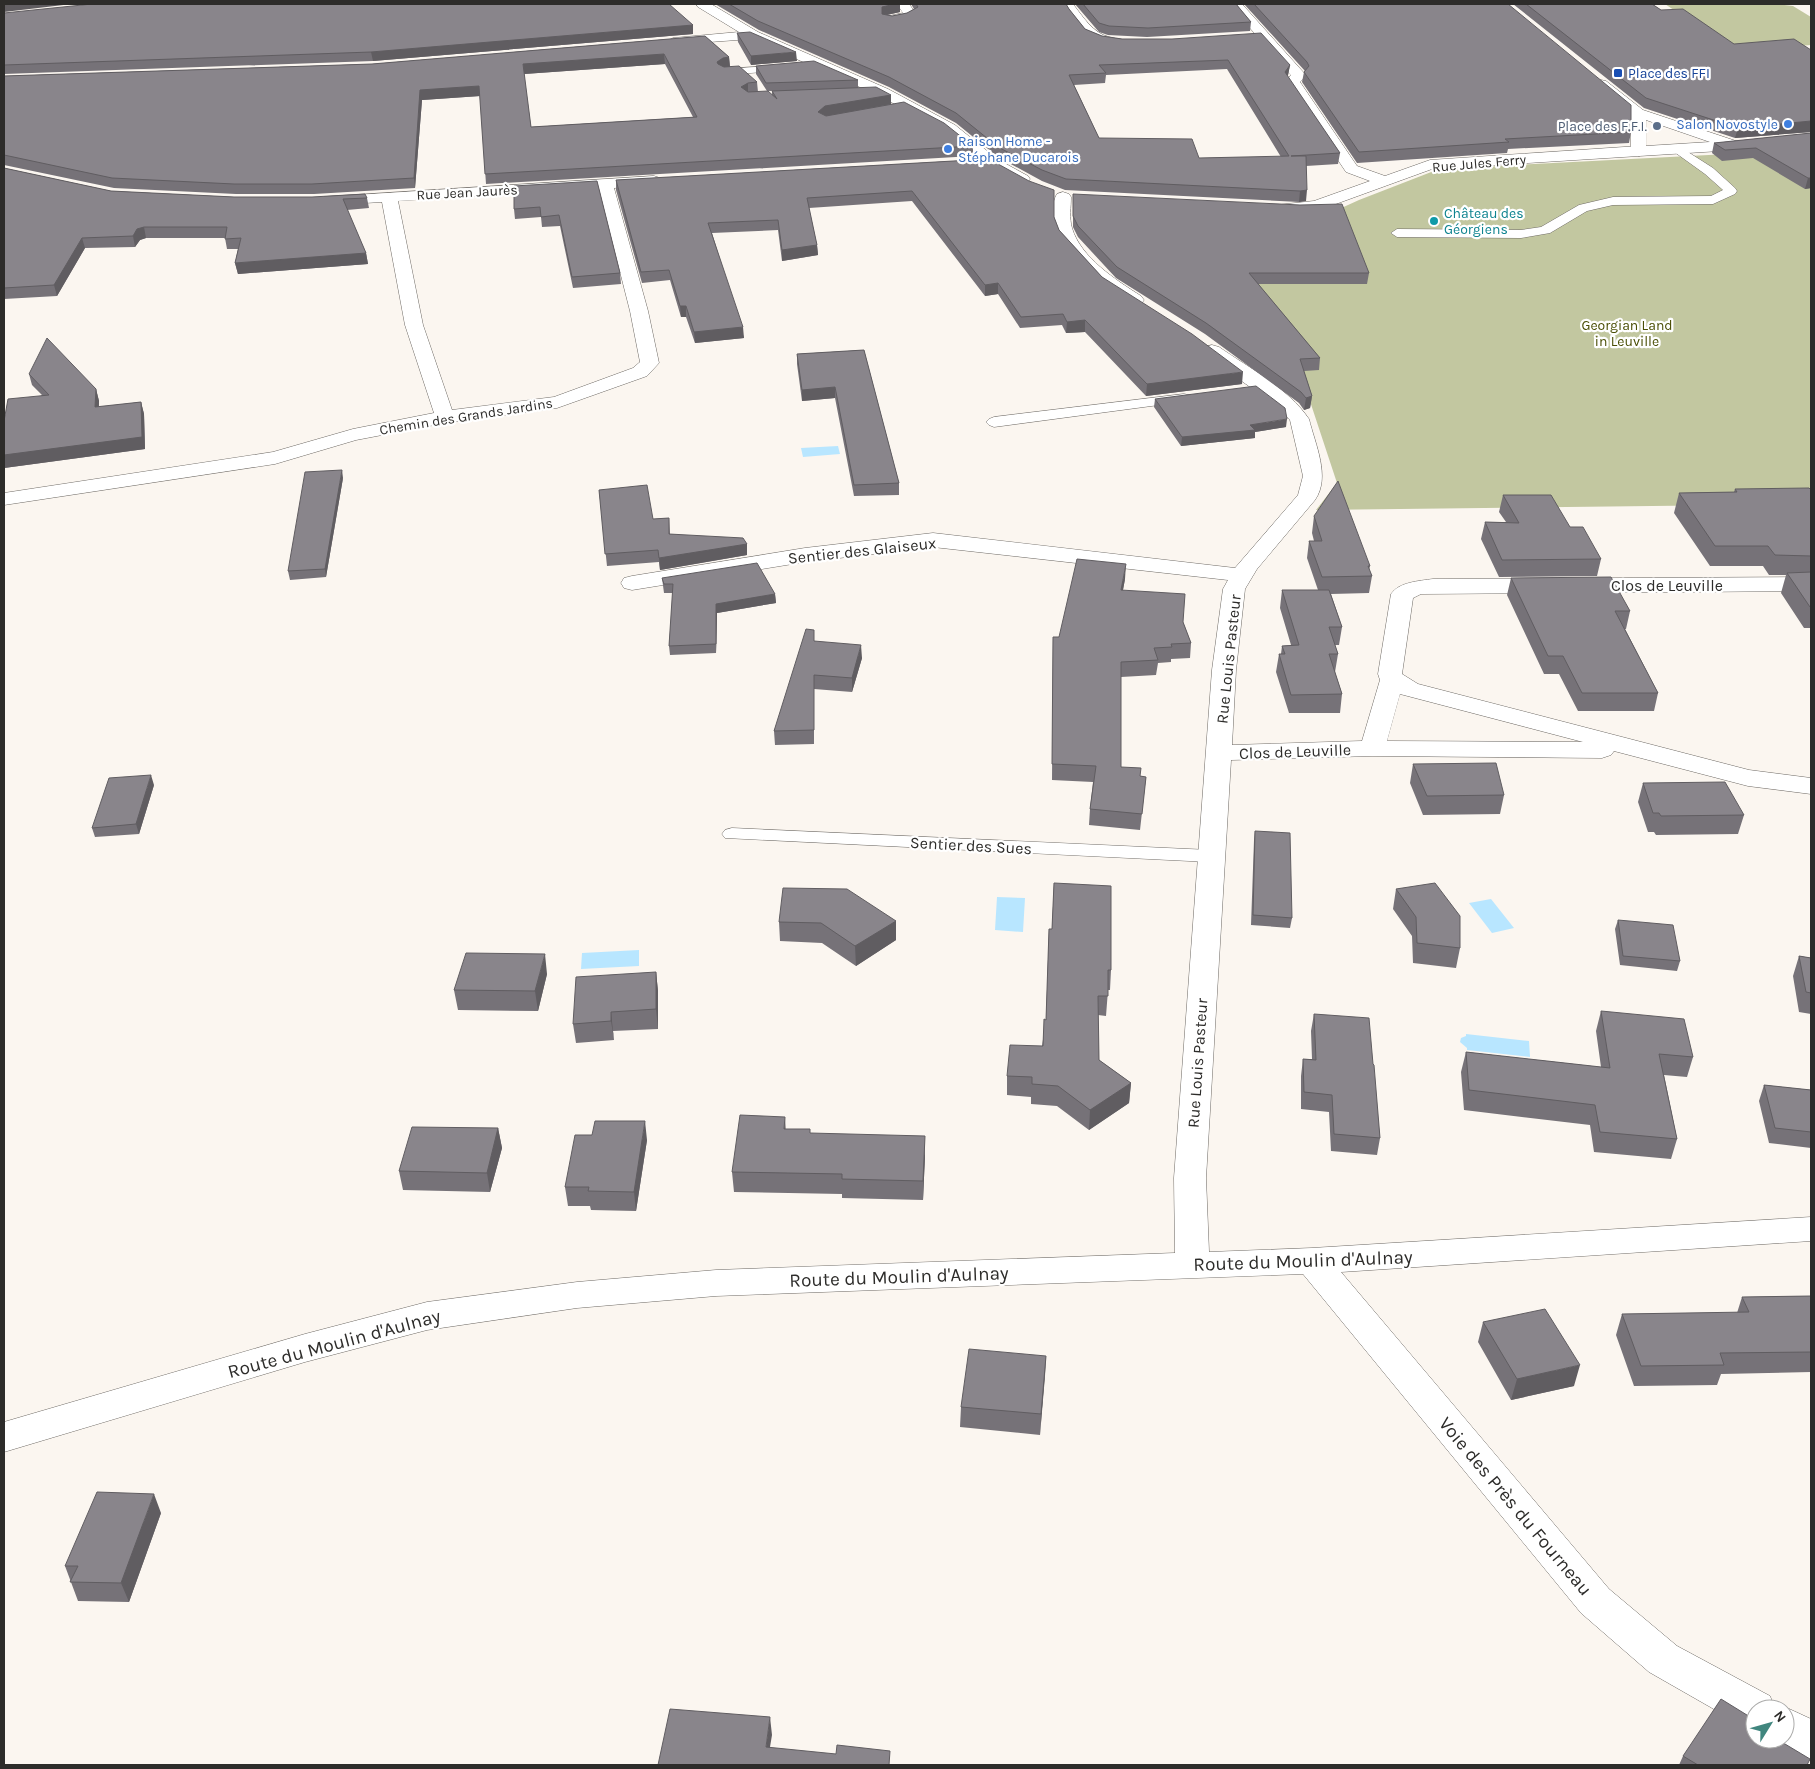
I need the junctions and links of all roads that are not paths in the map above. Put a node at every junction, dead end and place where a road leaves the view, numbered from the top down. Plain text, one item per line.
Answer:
1 (702, 4) edge
2 (903, 4) edge
3 (1067, 4) edge
4 (1235, 4) edge
5 (889, 20) edge
6 (753, 35) junction
7 (1264, 37) junction
8 (1245, 38) edge
9 (1139, 42) edge
10 (657, 43) edge
11 (822, 64) junction
12 (724, 72) edge
13 (1590, 74) edge
14 (883, 92) junction
15 (853, 93) edge
16 (908, 106) junction
17 (891, 109) edge
18 (1638, 113) junction
19 (1677, 149) junction
20 (1639, 151) junction
21 (992, 162) junction
22 (972, 163) edge
23 (666, 180) edge
24 (1385, 181) junction
25 (605, 184) junction
26 (389, 196) junction
27 (314, 201) edge
28 (1264, 208) edge
29 (1397, 233) dead end
30 (1147, 307) edge
31 (1198, 340) edge
32 (1263, 387) junction
33 (1239, 391) edge
34 (1201, 396) edge
35 (445, 417) junction
36 (994, 422) dead end
37 (4, 498) edge
38 (1242, 575) junction
39 (632, 583) dead end
40 (1811, 584) edge
41 (1392, 680) junction
42 (1372, 748) junction
43 (1642, 750) junction
44 (1219, 753) junction
45 (1811, 786) edge
46 (732, 834) dead end
47 (1210, 856) junction
48 (1811, 1229) edge
49 (1312, 1261) junction
50 (1192, 1264) junction
51 (4, 1437) edge
52 (1745, 1704) edge
53 (1795, 1732) edge
54 (1811, 1741) edge

1 - 6 street
2 - 5 street
3 - 9 street
4 - 7 street
6 - 10 street
6 - 11 street
7 - 8 street
7 - 24 street
11 - 12 lane
11 - 14 street
13 - 18 street
14 - 15 lane
14 - 16 street
16 - 17 lane
16 - 21 street
18 - 19 street, Rue Jules Ferry
18 - 20 street
19 - 20 street, Rue Jules Ferry
19 - 29 lane
20 - 24 street, Rue Jules Ferry
21 - 22 street
21 - 30 street
23 - 25 street, Rue Jean Jaurès
24 - 28 street, Rue Jules Ferry
25 - 26 street, Rue Jean Jaurès
25 - 35 street, Chemin des Grands Jardins
26 - 27 street, Rue Jean Jaurès
26 - 35 street
31 - 32 street, Rue Louis Pasteur
32 - 33 lane
32 - 38 street, Rue Louis Pasteur
34 - 36 lane
35 - 37 street, Chemin des Grands Jardins
38 - 39 street, Sentier des Glaiseux
38 - 44 street, Rue Louis Pasteur
40 - 41 street, Clos de Leuville
41 - 42 street, Clos de Leuville
41 - 43 street, Clos de Leuville
42 - 43 street, Clos de Leuville
42 - 44 street, Clos de Leuville
43 - 45 street, Clos de Leuville
44 - 47 street, Rue Louis Pasteur
46 - 47 lane, Sentier des Sues
47 - 50 street, Rue Louis Pasteur
48 - 49 street, Route du Moulin d'Aulnay
49 - 50 street, Route du Moulin d'Aulnay
49 - 52 street, Voie des Près du Fourneau
50 - 51 street, Route du Moulin d'Aulnay
53 - 54 street

